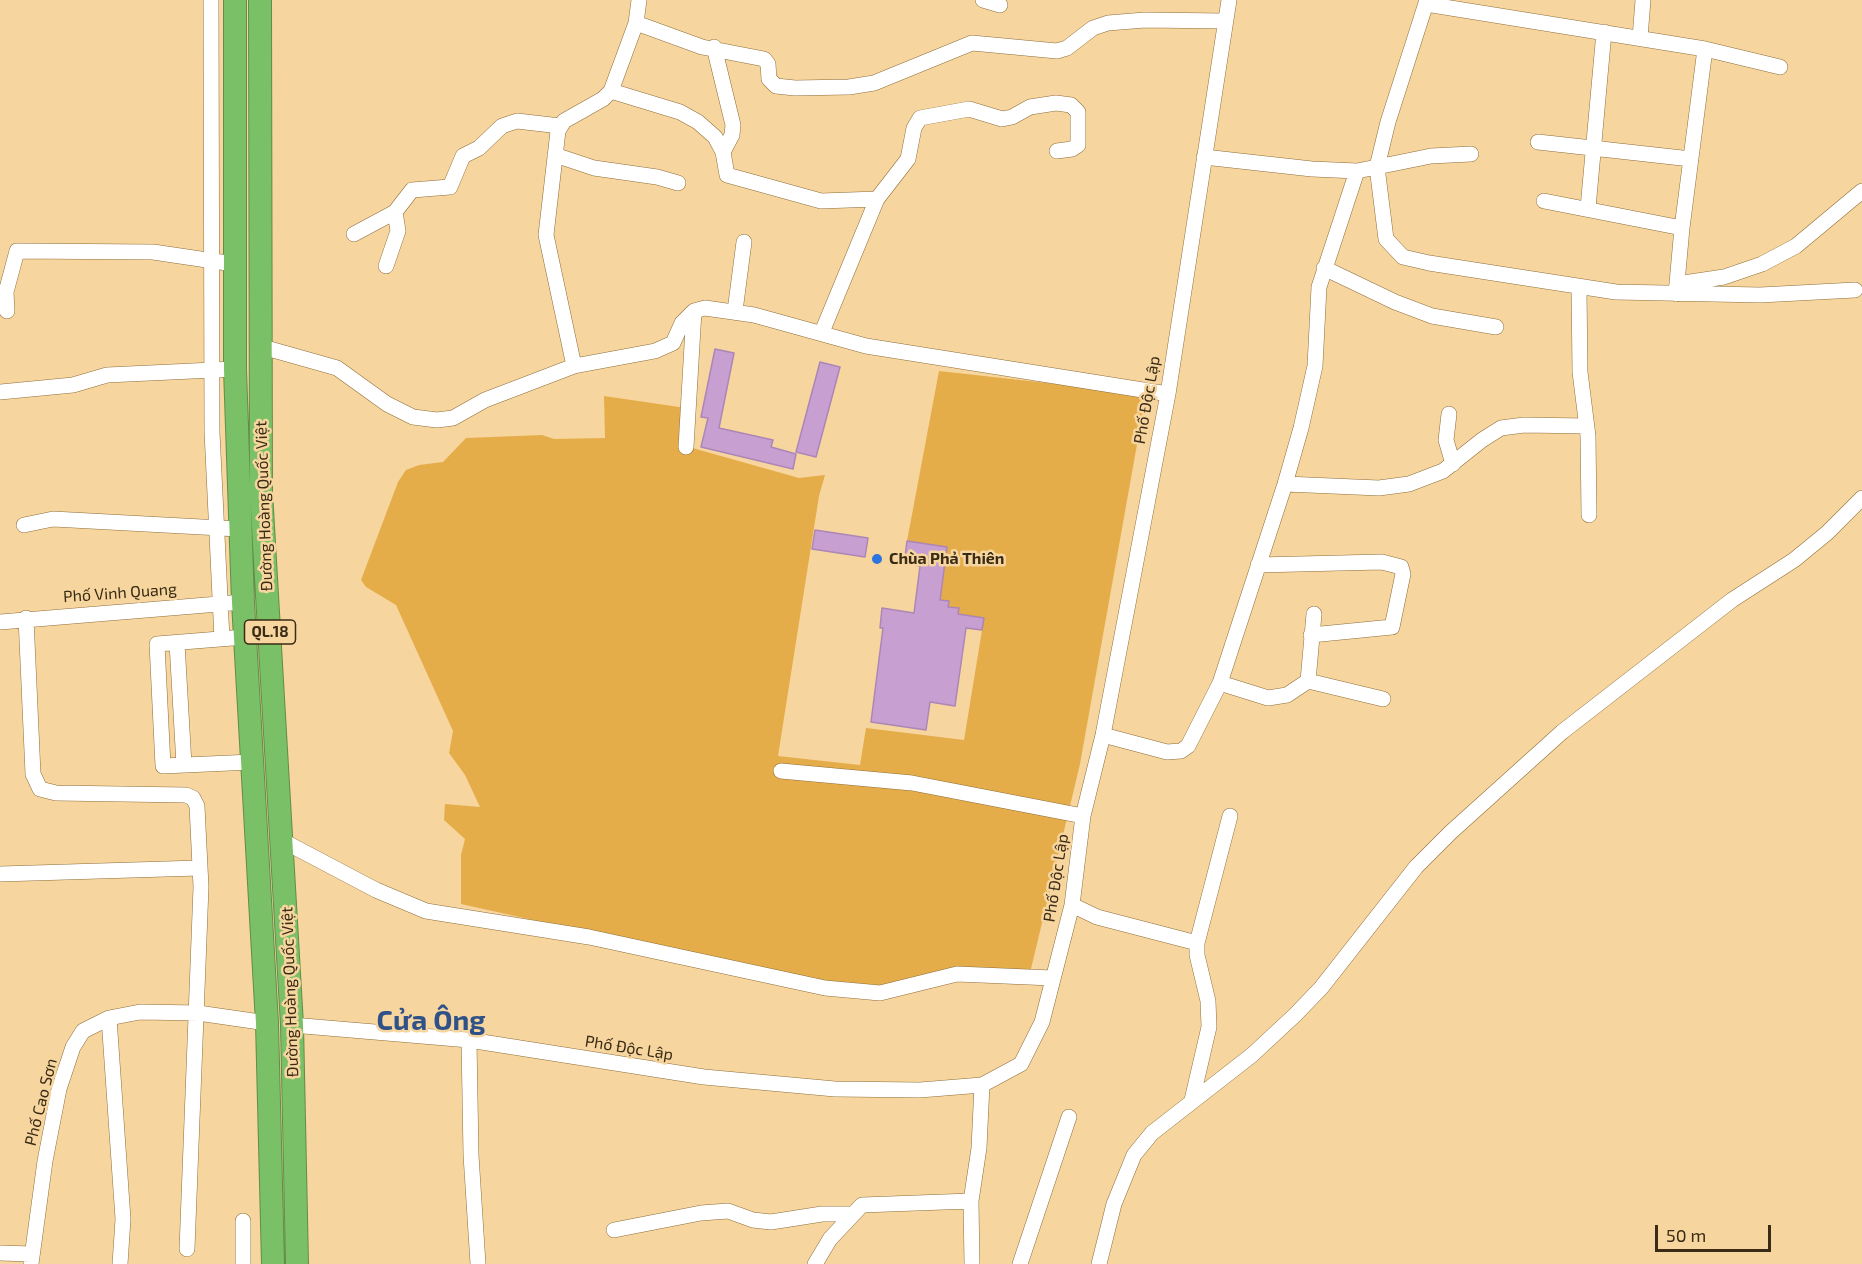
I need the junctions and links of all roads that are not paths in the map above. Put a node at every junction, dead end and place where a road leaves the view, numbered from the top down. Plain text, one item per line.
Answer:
1 (211, 0) edge
2 (235, 0) edge
3 (260, 0) edge
4 (639, 0) edge
5 (983, 0) edge
6 (1228, 0) edge
7 (1643, 0) edge
8 (1426, 2) edge
9 (1000, 5) dead end
10 (1224, 21) junction
11 (636, 23) junction
12 (1604, 32) junction
13 (1640, 38) junction
14 (714, 48) junction
15 (1705, 49) junction
16 (1780, 67) dead end
17 (611, 91) junction
18 (560, 126) junction
19 (1538, 142) dead end
20 (1593, 150) junction
21 (723, 152) junction
22 (1057, 152) dead end
23 (1471, 154) dead end
24 (555, 155) junction
25 (1204, 157) junction
26 (1691, 159) junction
27 (1377, 167) junction
28 (1351, 171) junction
29 (678, 183) dead end
30 (1862, 191) edge
31 (877, 199) junction
32 (1544, 201) dead end
33 (1588, 208) junction
34 (395, 212) junction
35 (1682, 228) junction
36 (354, 234) dead end
37 (744, 242) dead end
38 (211, 261) junction
39 (234, 264) junction
40 (387, 266) dead end
41 (1324, 268) junction
42 (1579, 288) junction
43 (1676, 289) junction
44 (1855, 290) dead end
45 (7, 311) dead end
46 (694, 311) junction
47 (735, 311) junction
48 (1496, 327) dead end
49 (822, 332) junction
50 (259, 346) junction
51 (574, 366) junction
52 (212, 369) junction
53 (235, 369) junction
54 (0, 392) edge
55 (1168, 394) junction
56 (1449, 414) dead end
57 (1586, 426) junction
58 (686, 447) dead end
59 (1453, 464) junction
60 (1286, 484) junction
61 (1862, 498) edge
62 (1589, 514) dead end
63 (24, 525) dead end
64 (216, 528) junction
65 (239, 529) junction
66 (1258, 565) junction
67 (243, 602) junction
68 (220, 603) junction
69 (1314, 614) dead end
70 (26, 618) junction
71 (0, 622) edge
72 (1311, 635) junction
73 (245, 637) junction
74 (222, 639) junction
75 (177, 643) junction
76 (1308, 681) junction
77 (1220, 683) junction
78 (1383, 699) dead end
79 (1103, 735) junction
80 (252, 762) junction
81 (184, 765) junction
82 (781, 771) dead end
83 (1083, 816) junction
84 (1230, 816) dead end
85 (283, 841) junction
86 (199, 868) junction
87 (0, 874) edge
88 (1072, 905) junction
89 (1197, 943) junction
90 (1052, 978) junction
91 (198, 1013) junction
92 (110, 1018) junction
93 (267, 1023) junction
94 (292, 1025) junction
95 (469, 1040) junction
96 (982, 1085) junction
97 (1192, 1100) junction
98 (1069, 1118) dead end
99 (970, 1201) junction
100 (852, 1214) junction
101 (243, 1221) dead end
102 (614, 1230) dead end
103 (187, 1249) dead end
104 (0, 1253) edge
105 (31, 1259) edge
106 (120, 1264) edge
107 (243, 1264) edge
108 (273, 1264) edge
109 (297, 1264) edge
110 (478, 1264) edge
111 (815, 1264) edge
112 (972, 1264) edge
113 (1020, 1264) edge
114 (1099, 1264) edge

1 - 38 street
2 - 39 highway, Đường Hoàng Quốc Việt / QL.18
3 - 50 highway, Đường Hoàng Quốc Việt / QL.18
4 - 11 street
5 - 9 street
6 - 10 street, Phố Độc Lập
7 - 13 street
8 - 12 street
8 - 27 street
10 - 14 street
10 - 25 street, Phố Độc Lập
11 - 14 street
11 - 17 street
12 - 13 street
12 - 20 street
13 - 15 street
14 - 21 street
15 - 16 street
15 - 26 street
17 - 18 street
17 - 21 street
18 - 24 street
18 - 34 street
19 - 20 street
20 - 26 street
20 - 33 street
21 - 31 street
22 - 31 street
23 - 27 street
24 - 29 street
24 - 51 street
25 - 28 street
25 - 55 street, Phố Độc Lập
26 - 35 street
27 - 28 street
27 - 42 street
28 - 41 street
30 - 43 street
31 - 49 street
32 - 33 street
33 - 35 street
34 - 36 street
34 - 40 street
35 - 43 street
37 - 47 street
38 - 39 street
38 - 45 street
38 - 52 street
39 - 53 highway, Đường Hoàng Quốc Việt / QL.18
41 - 48 street
41 - 60 street
42 - 43 street
42 - 57 street
43 - 44 street
46 - 47 street
46 - 51 street
46 - 58 street
47 - 49 street
49 - 55 street
50 - 51 street
50 - 85 highway, Đường Hoàng Quốc Việt / QL.18
52 - 53 street
52 - 54 street
52 - 64 street
53 - 65 highway, Đường Hoàng Quốc Việt / QL.18
55 - 79 street, Phố Độc Lập
56 - 59 street
57 - 59 street
57 - 62 street
59 - 60 street
60 - 66 street
61 - 97 street
63 - 64 street
64 - 65 street
64 - 68 street
65 - 67 highway, Đường Hoàng Quốc Việt / QL.18
66 - 72 street
66 - 77 street
67 - 68 street, Phố Vinh Quang
67 - 73 highway, Đường Hoàng Quốc Việt / QL.18
68 - 70 street, Phố Vinh Quang
68 - 74 street
69 - 72 street
70 - 71 street, Phố Vinh Quang
70 - 86 street
72 - 76 street
73 - 74 street
73 - 80 highway, Đường Hoàng Quốc Việt / QL.18
74 - 75 street
75 - 81 street
75 - 81 street
76 - 77 street
76 - 78 street
77 - 79 street
79 - 83 street, Phố Độc Lập
80 - 81 street
80 - 93 highway, Đường Hoàng Quốc Việt / QL.18
82 - 83 street
83 - 88 street, Phố Độc Lập
84 - 89 street
85 - 90 street
85 - 94 highway, Đường Hoàng Quốc Việt / QL.18
86 - 87 street
86 - 91 street
88 - 89 street
88 - 90 street, Phố Độc Lập
89 - 97 street
90 - 96 street, Phố Độc Lập
91 - 92 street, Phố Cao Sơn
91 - 93 street, Phố Cao Sơn
91 - 103 street
92 - 105 street, Phố Cao Sơn
92 - 106 street
93 - 108 highway, Đường Hoàng Quốc Việt / QL.18
94 - 95 street, Phố Độc Lập
94 - 109 highway, Đường Hoàng Quốc Việt / QL.18
95 - 96 street, Phố Độc Lập
95 - 110 street
96 - 99 street
97 - 114 street
98 - 113 street
99 - 100 street
99 - 112 street
100 - 102 street
100 - 111 street
101 - 107 street
104 - 105 street

